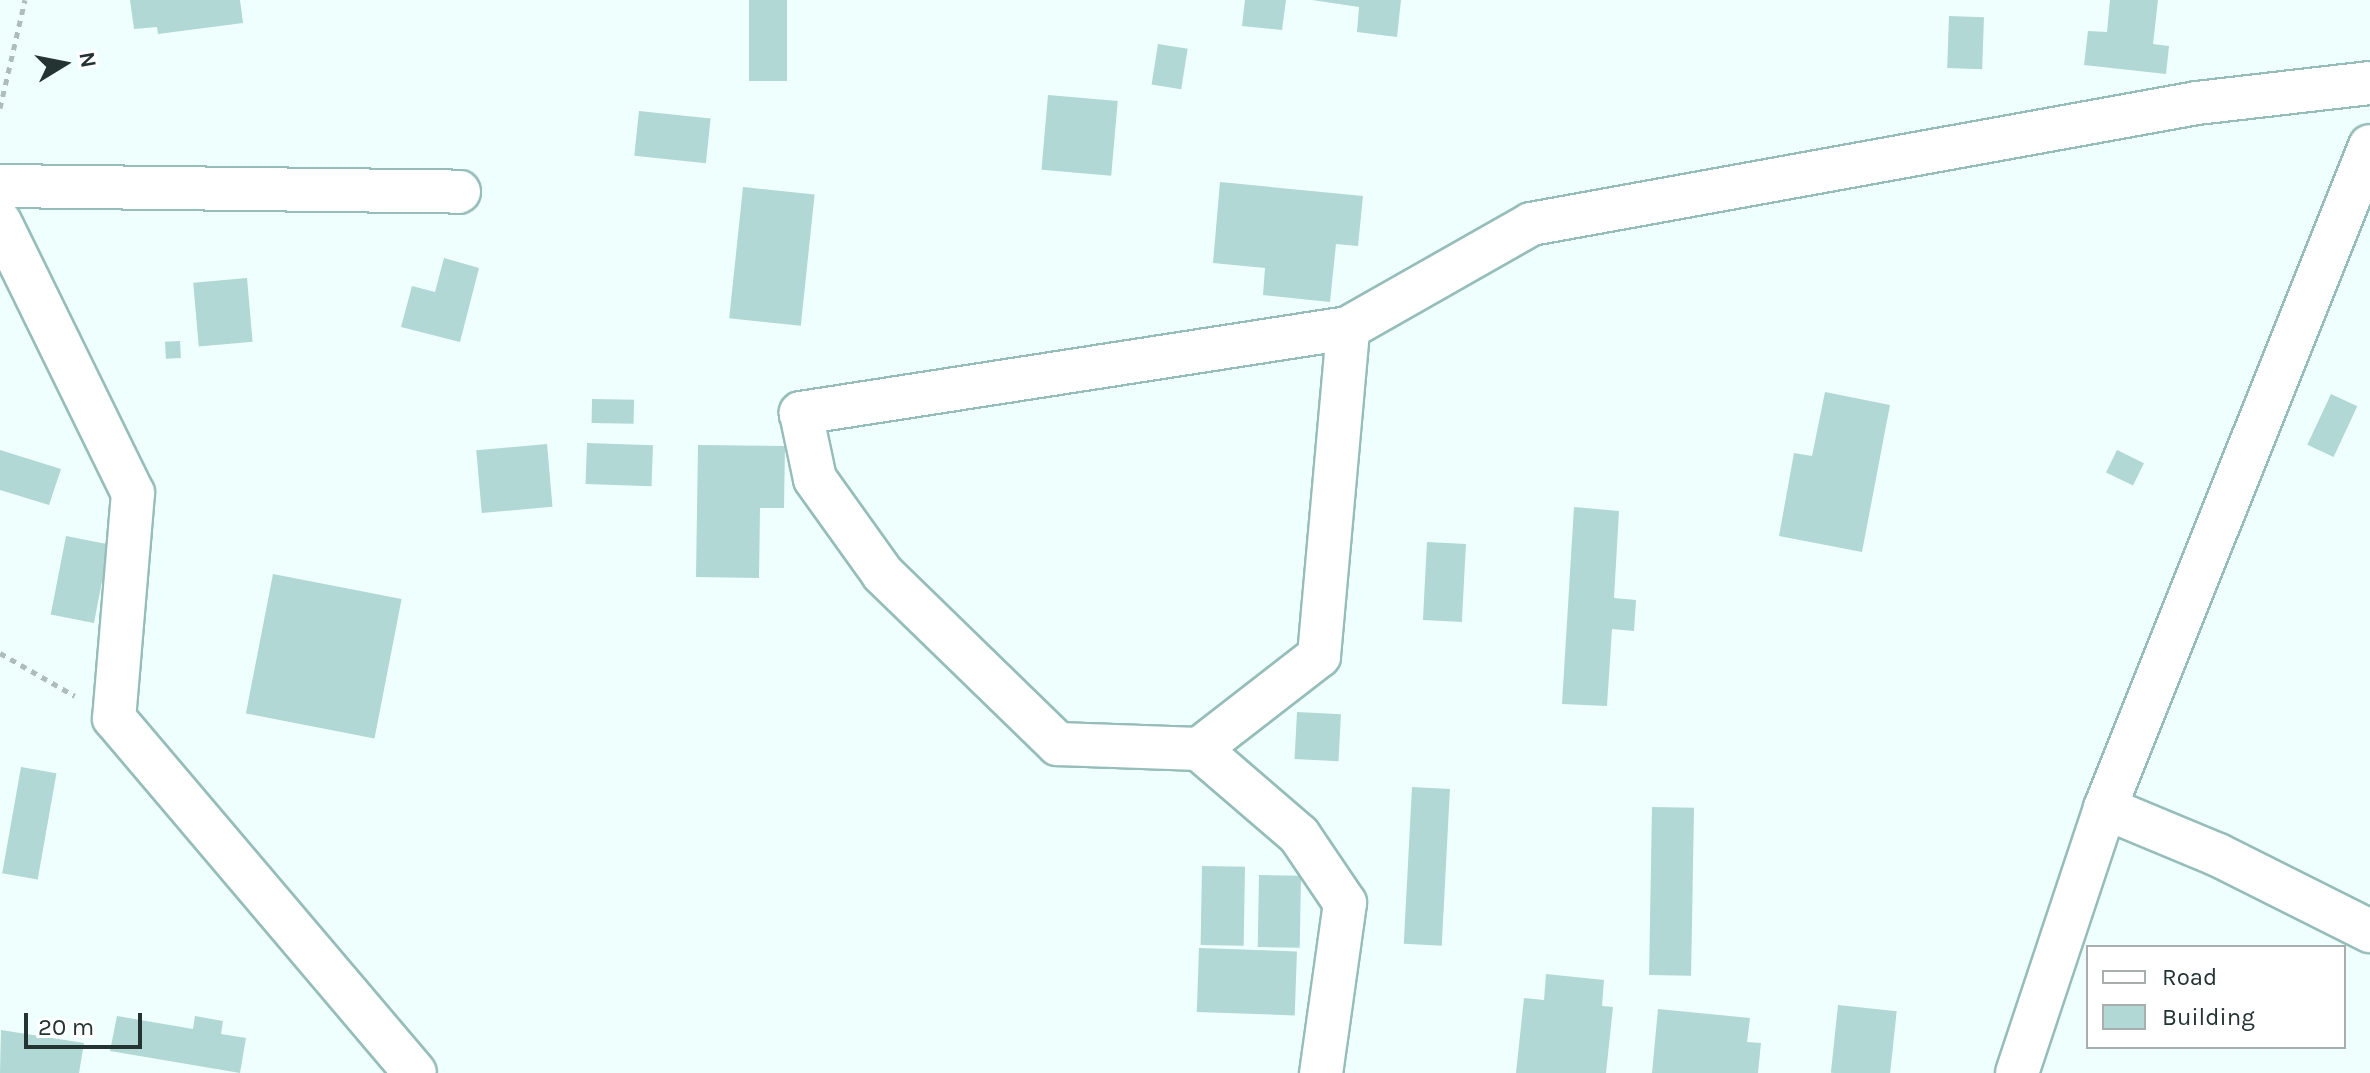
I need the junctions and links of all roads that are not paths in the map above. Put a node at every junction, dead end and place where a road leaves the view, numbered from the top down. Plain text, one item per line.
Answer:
1 (2370, 83) edge
2 (2370, 146) edge
3 (0, 186) edge
4 (459, 192) dead end
5 (0, 222) edge
6 (1348, 328) junction
7 (1199, 749) junction
8 (2105, 808) junction
9 (2370, 931) edge
10 (415, 1073) edge
11 (1321, 1073) edge
12 (2017, 1073) edge

1 - 6 street
2 - 8 street
3 - 4 street
5 - 10 street
6 - 7 street
6 - 7 street
7 - 11 street
8 - 9 street
8 - 12 street

